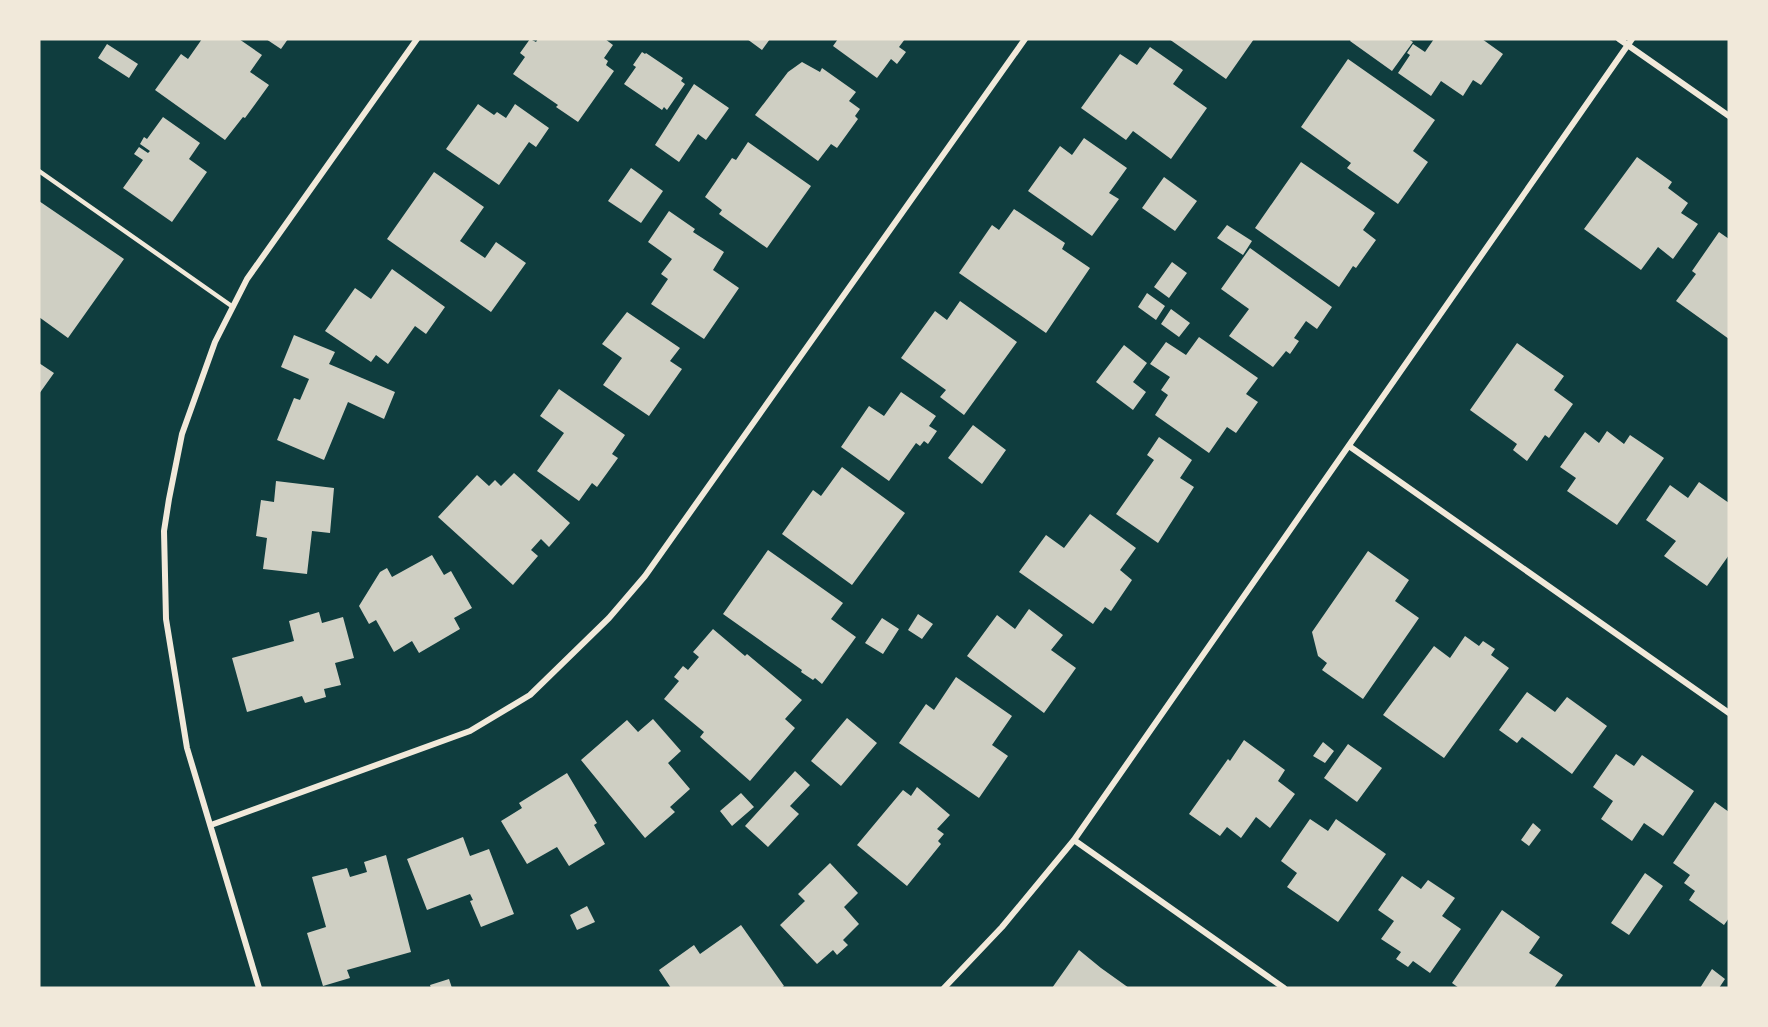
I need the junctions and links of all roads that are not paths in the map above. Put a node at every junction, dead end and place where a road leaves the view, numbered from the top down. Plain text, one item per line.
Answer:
1 (417, 39) edge
2 (1025, 39) edge
3 (1619, 39) edge
4 (1630, 42) edge
5 (1729, 116) edge
6 (39, 171) edge
7 (232, 307) junction
8 (1349, 446) junction
9 (1729, 713) edge
10 (212, 825) junction
11 (1074, 840) junction
12 (259, 988) edge
13 (944, 988) edge
14 (1284, 988) edge

1 - 7 street
2 - 10 street
3 - 4 street
4 - 5 street
4 - 8 street
6 - 7 lane
7 - 10 street
8 - 9 street
8 - 11 street
10 - 12 street
11 - 13 street
11 - 14 street

